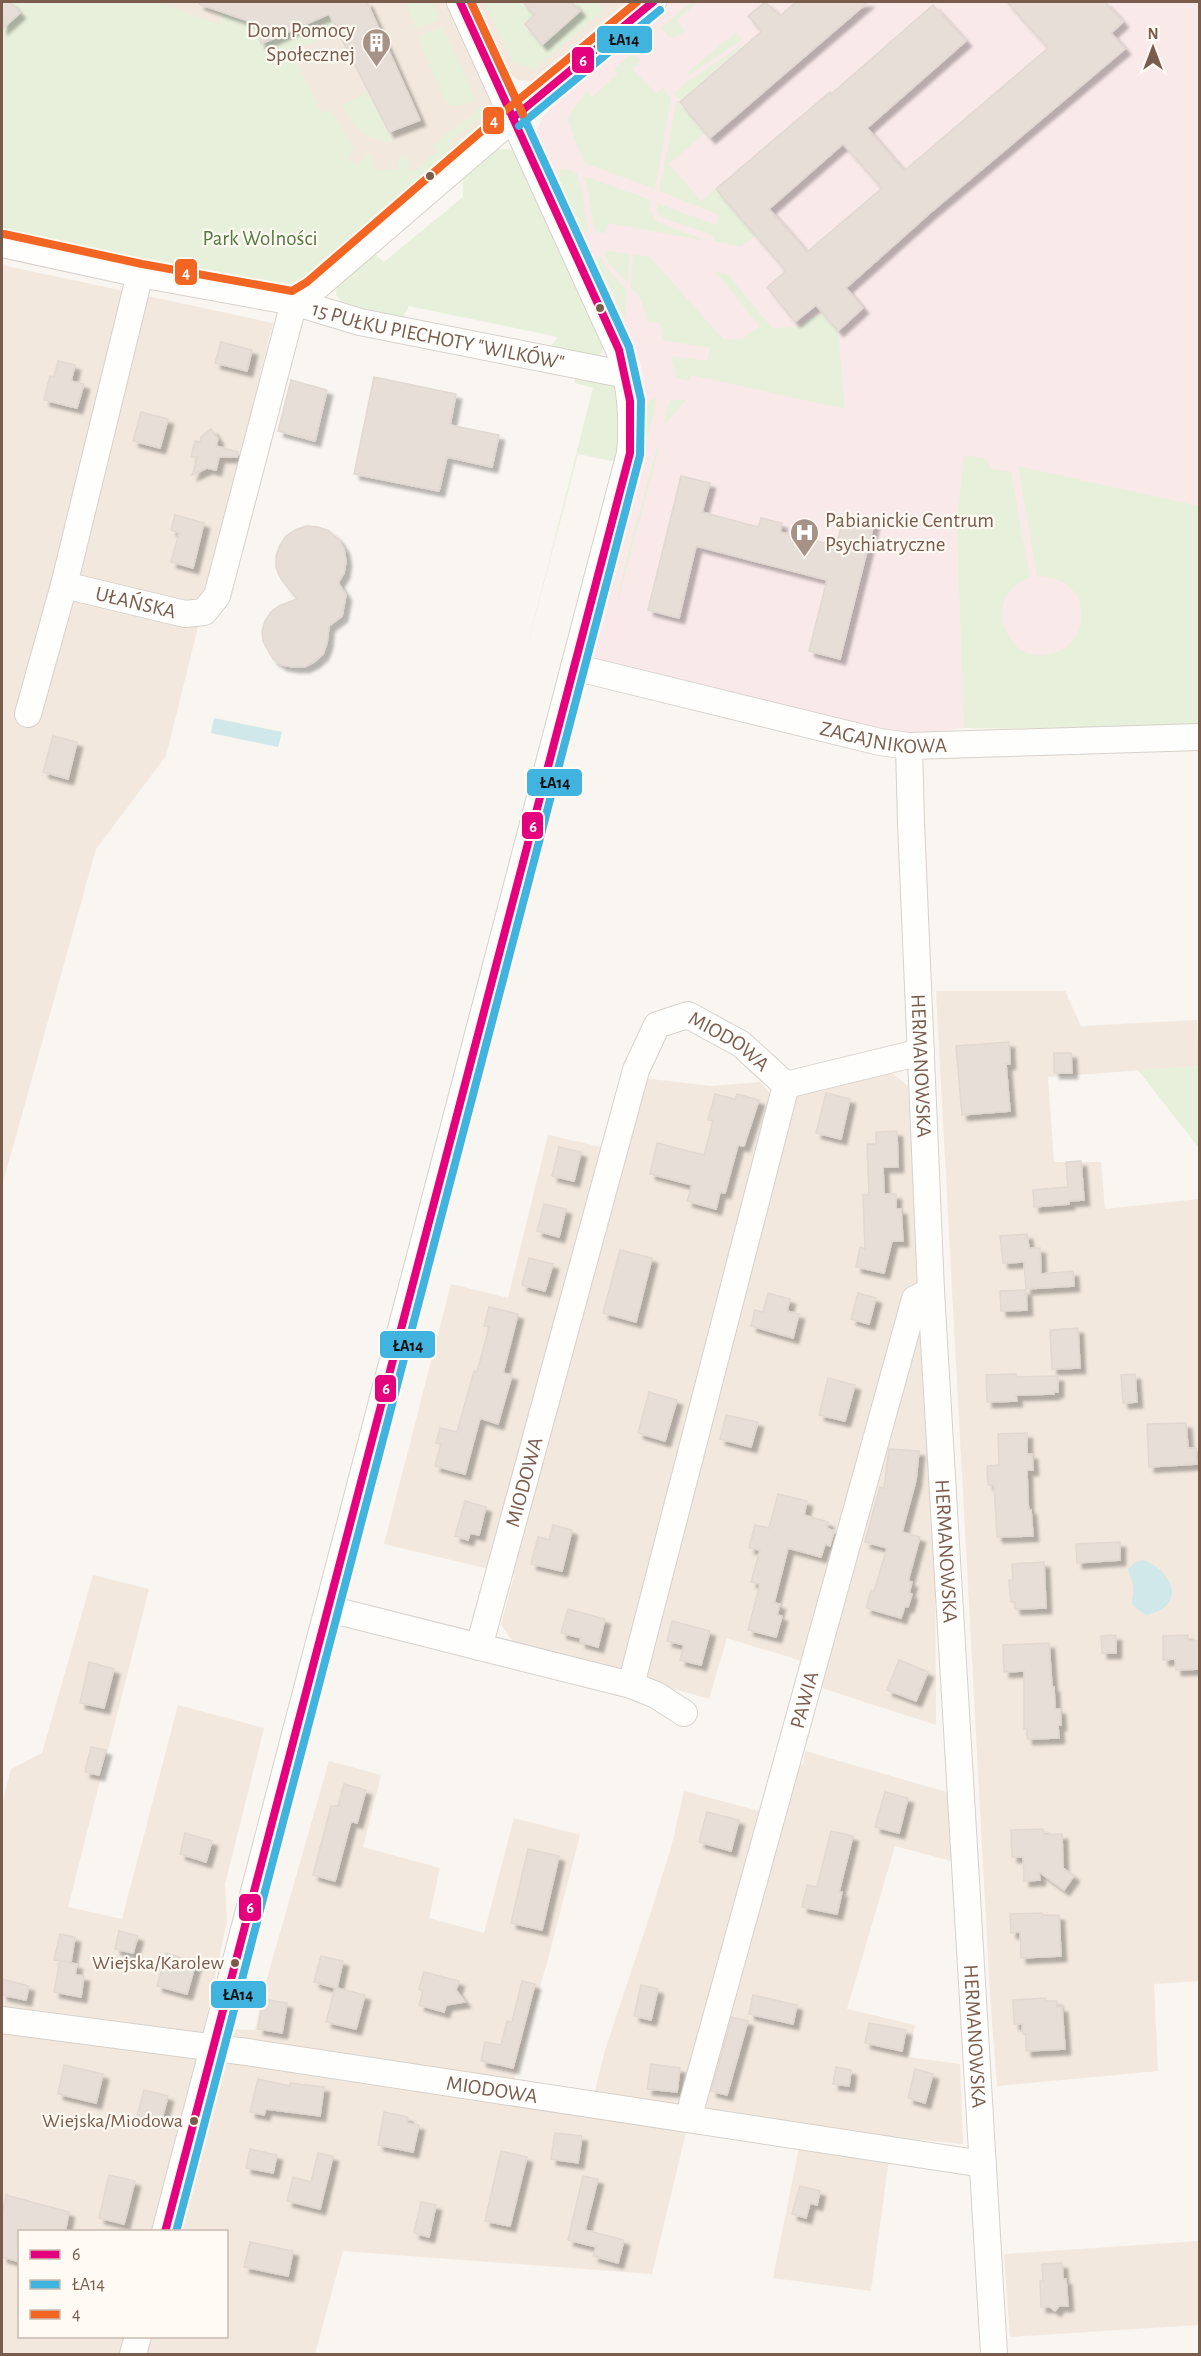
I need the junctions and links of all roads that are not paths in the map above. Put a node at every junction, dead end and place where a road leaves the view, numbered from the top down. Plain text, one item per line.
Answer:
1 (460, 2) edge
2 (653, 2) edge
3 (513, 118) junction
4 (2, 244) edge
5 (140, 273) junction
6 (294, 302) junction
7 (627, 375) junction
8 (63, 585) junction
9 (574, 667) junction
10 (28, 714) dead end
11 (1200, 737) edge
12 (909, 746) junction
13 (921, 1052) junction
14 (786, 1085) junction
15 (931, 1291) junction
16 (329, 1609) junction
17 (478, 1647) junction
18 (631, 1685) junction
19 (684, 1713) dead end
20 (2, 2020) edge
21 (214, 2047) junction
22 (688, 2119) junction
23 (982, 2164) junction
24 (166, 2230) edge
25 (138, 2338) edge
26 (133, 2355) edge
27 (994, 2355) edge

1 - 3 street
2 - 3 street
3 - 6 street
3 - 7 street
4 - 5 street, 15 PUŁKU PIECHOTY "WILKÓW"
5 - 6 street, 15 PUŁKU PIECHOTY "WILKÓW"
5 - 8 street
6 - 7 street, 15 PUŁKU PIECHOTY "WILKÓW"
6 - 8 street, UŁAŃSKA
7 - 9 street
8 - 10 street
9 - 12 street, ZAGAJNIKOWA
9 - 16 street
11 - 12 street, ZAGAJNIKOWA
12 - 13 street, HERMANOWSKA
13 - 14 street
13 - 15 street, HERMANOWSKA
14 - 17 street, MIODOWA
14 - 18 street, MIODOWA
15 - 22 street, PAWIA
15 - 23 street, HERMANOWSKA
16 - 17 street
16 - 21 street
17 - 18 street
18 - 19 street
20 - 21 street, MIODOWA
21 - 22 street, MIODOWA
21 - 24 street
22 - 23 street, MIODOWA
23 - 27 street, HERMANOWSKA
25 - 26 street

